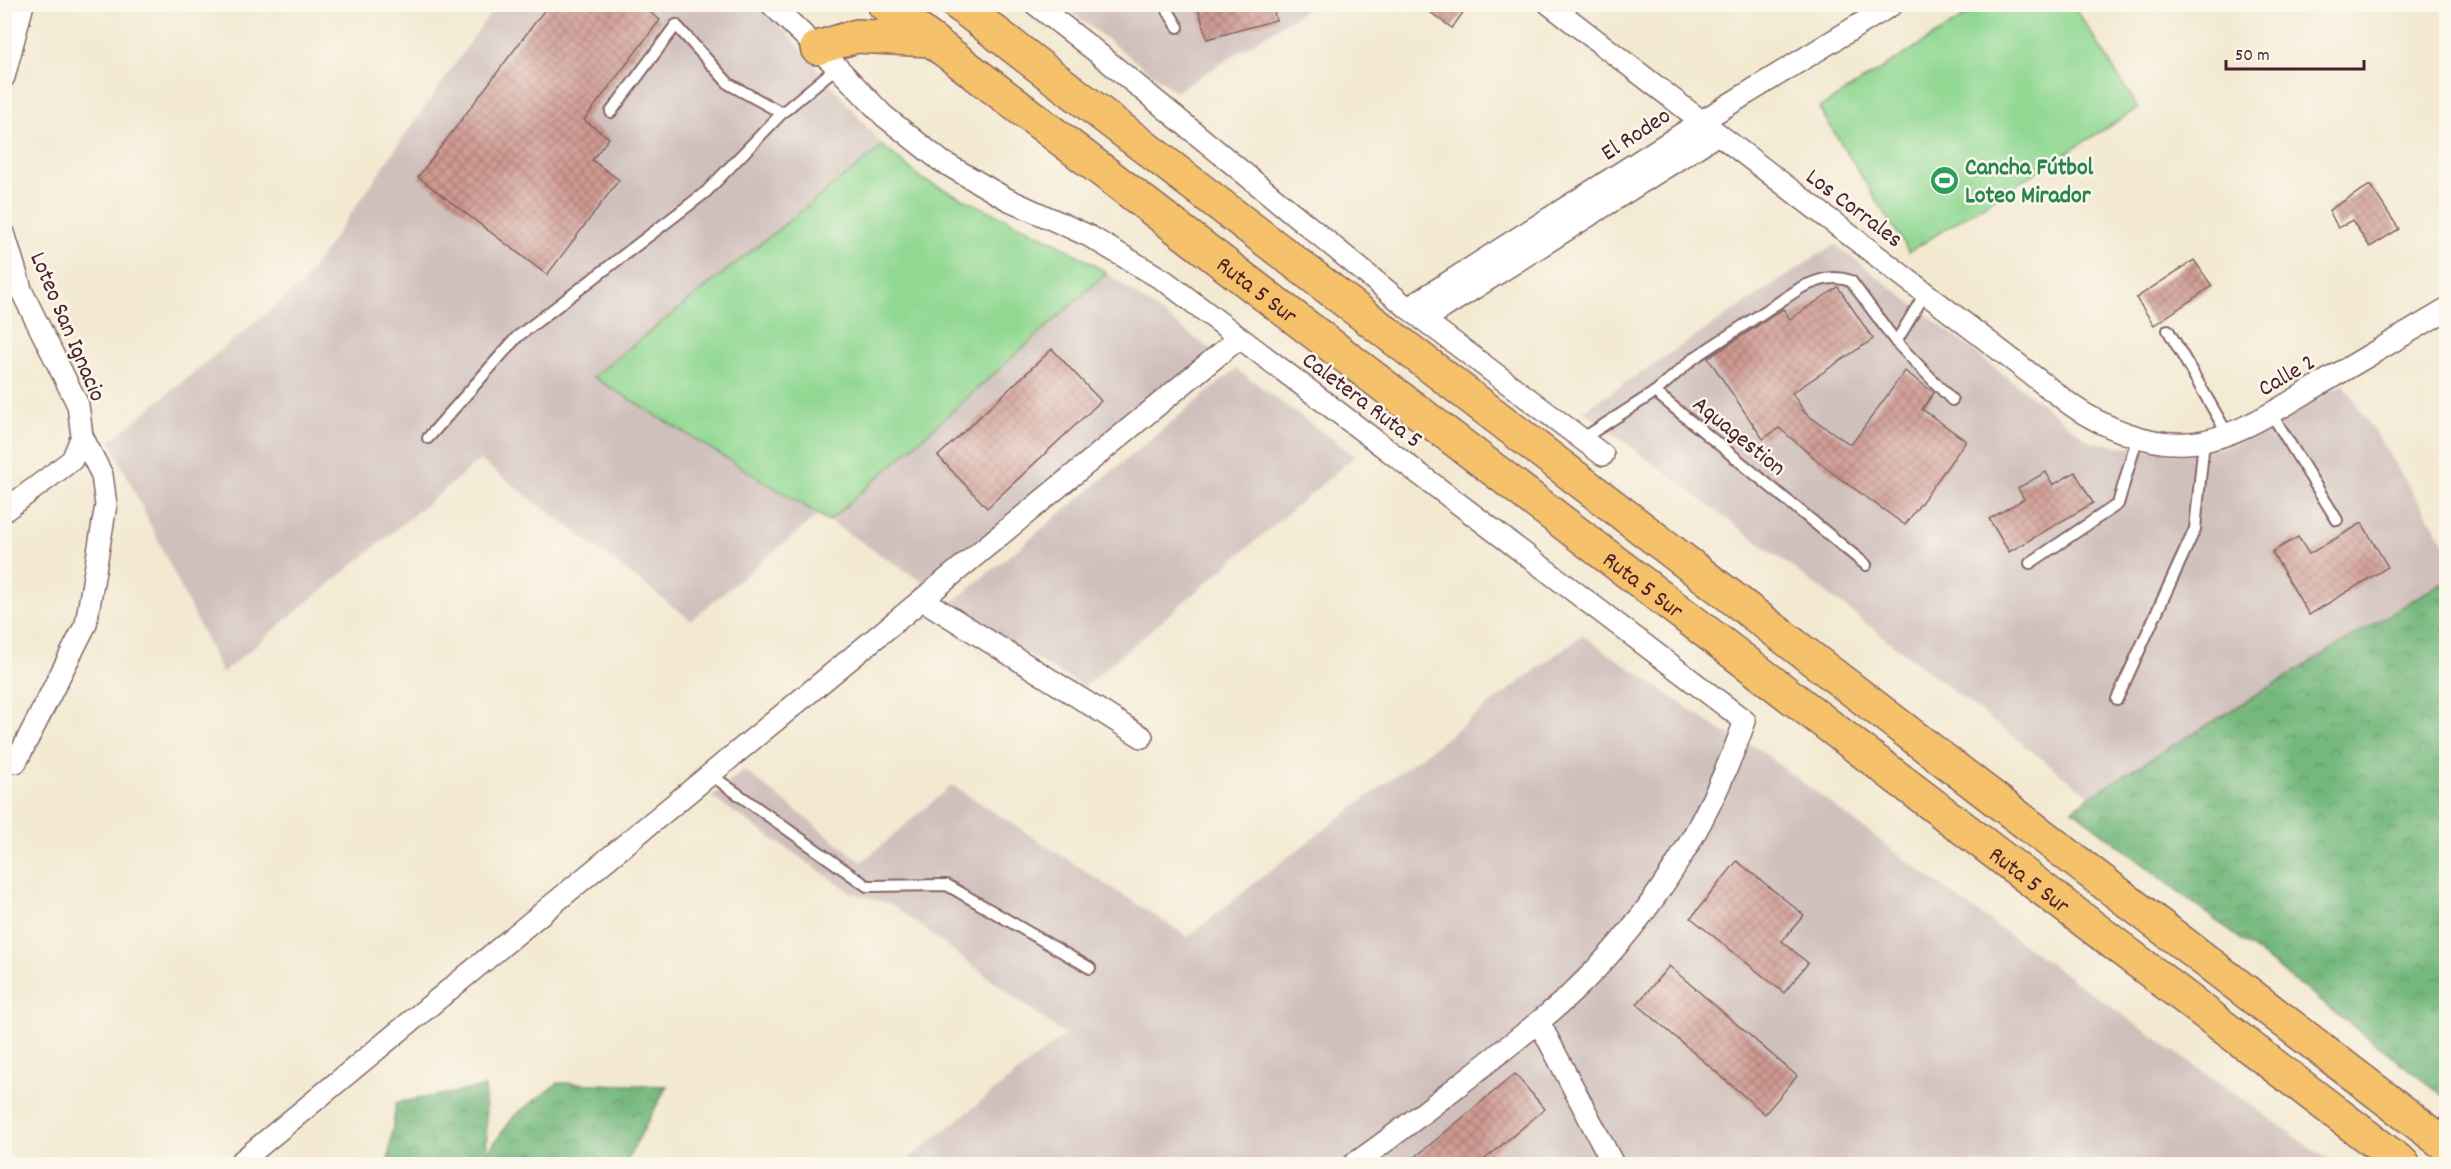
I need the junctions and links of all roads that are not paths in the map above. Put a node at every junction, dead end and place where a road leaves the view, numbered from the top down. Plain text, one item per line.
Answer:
1 (23, 4) edge
2 (771, 4) edge
3 (884, 4) edge
4 (958, 4) edge
5 (1035, 4) edge
6 (1164, 4) edge
7 (1549, 4) edge
8 (1893, 4) edge
9 (1178, 27) dead end
10 (930, 40) junction
11 (827, 57) junction
12 (4, 77) edge
13 (611, 112) dead end
14 (782, 113) junction
15 (1701, 121) junction
16 (1718, 134) junction
17 (4, 233) edge
18 (1926, 292) junction
19 (2446, 310) edge
20 (1416, 314) junction
21 (2168, 330) dead end
22 (1239, 338) junction
23 (1896, 342) junction
24 (1655, 392) junction
25 (1952, 400) dead end
26 (2271, 413) junction
27 (2227, 433) junction
28 (2138, 435) junction
29 (82, 436) junction
30 (428, 438) dead end
31 (1582, 440) junction
32 (2204, 441) junction
33 (1603, 455) dead end
34 (4, 511) edge
35 (2337, 520) dead end
36 (2030, 563) dead end
37 (1866, 565) dead end
38 (923, 600) junction
39 (2117, 699) dead end
40 (1142, 737) dead end
41 (16, 762) dead end
42 (711, 775) junction
43 (1090, 968) dead end
44 (1539, 1022) junction
45 (2446, 1145) edge
46 (238, 1164) edge
47 (1354, 1164) edge
48 (1613, 1164) edge
49 (2403, 1164) edge

1 - 12 street
2 - 11 street, Caletera Ruta 5
3 - 10 highway, Ruta 5 Sur
4 - 45 highway, Ruta 5 Sur
5 - 20 street
6 - 9 lane
7 - 15 street, Los Corrales
8 - 15 street, El Rodeo
10 - 11 highway
10 - 49 highway, Ruta 5 Sur
11 - 14 lane
11 - 22 street, Caletera Ruta 5
13 - 14 lane
14 - 30 lane
15 - 16 street, Los Corrales
15 - 20 street, El Rodeo
16 - 18 street, Los Corrales
16 - 20 street, El Rodeo
17 - 29 street, Loteo San Ignacio
18 - 23 lane
18 - 28 street, Los Corrales
19 - 26 street, Calle 2
20 - 31 street
21 - 27 lane
22 - 38 street
22 - 44 street, Caletera Ruta 5
23 - 24 lane
23 - 25 lane
24 - 31 lane
24 - 37 lane, Aquagestion
26 - 27 street, Calle 2
26 - 35 lane
27 - 32 street, Calle 2
28 - 32 street, Calle 2
28 - 36 lane
29 - 34 street, Loteo San Ignacio
29 - 41 street
31 - 33 street
32 - 39 lane
38 - 40 street
38 - 42 street
42 - 43 lane
42 - 46 street
44 - 47 street
44 - 48 street

